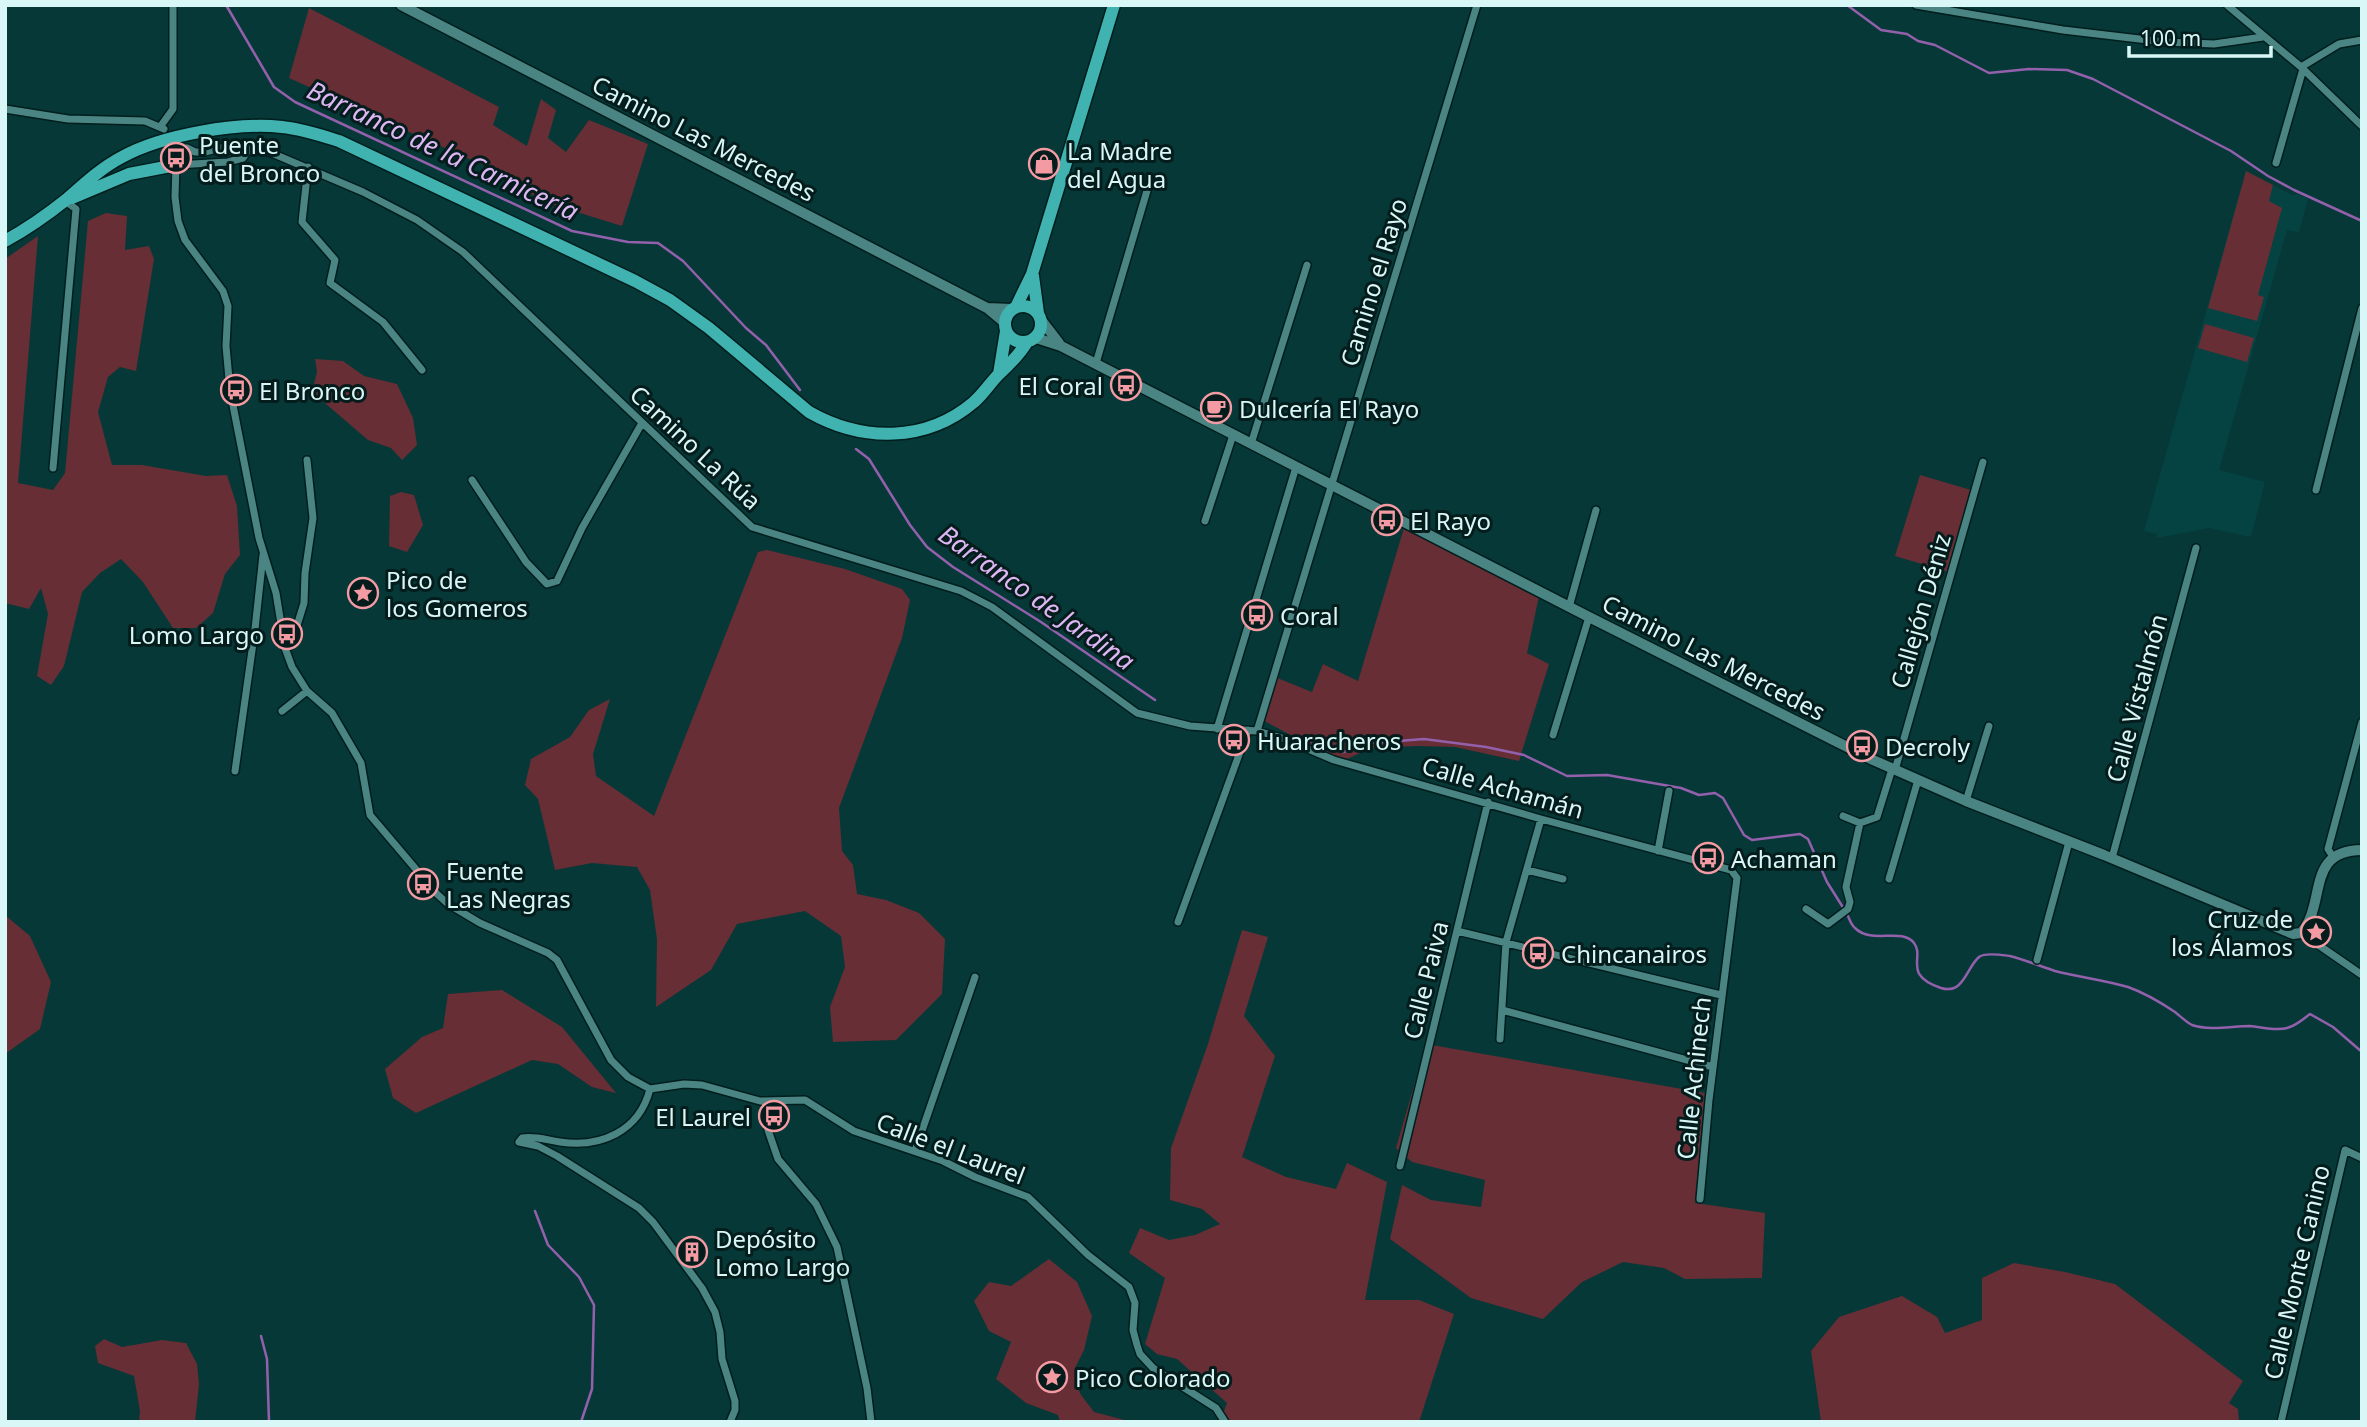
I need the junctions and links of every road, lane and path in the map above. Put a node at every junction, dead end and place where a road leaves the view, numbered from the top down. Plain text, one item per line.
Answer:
1 (173, 5) edge
2 (401, 5) edge
3 (1114, 5) edge
4 (1477, 5) edge
5 (1916, 5) edge
6 (2227, 5) edge
7 (2263, 37) junction
8 (2362, 40) edge
9 (2302, 68) junction
10 (5, 109) edge
11 (2362, 126) edge
12 (251, 146) junction
13 (187, 148) dead end
14 (2276, 163) dead end
15 (176, 165) junction
16 (308, 167) junction
17 (1149, 184) dead end
18 (65, 201) junction
19 (5, 241) edge
20 (1307, 265) dead end
21 (1032, 274) junction
22 (987, 308) junction
23 (1014, 308) junction
24 (2362, 308) edge
25 (1040, 317) junction
26 (1005, 327) junction
27 (1032, 340) junction
28 (1061, 346) junction
29 (1096, 363) junction
30 (422, 370) dead end
31 (999, 374) junction
32 (642, 423) junction
33 (1233, 435) junction
34 (1251, 444) junction
35 (307, 460) dead end
36 (1983, 462) dead end
37 (1296, 467) junction
38 (53, 468) dead end
39 (472, 480) dead end
40 (1332, 485) junction
41 (2316, 490) dead end
42 (1596, 510) dead end
43 (1205, 521) dead end
44 (2196, 548) dead end
45 (263, 551) junction
46 (1569, 607) junction
47 (1588, 617) junction
48 (285, 648) junction
49 (307, 691) junction
50 (282, 711) dead end
51 (2362, 722) edge
52 (1989, 726) dead end
53 (1217, 729) junction
54 (1248, 730) junction
55 (1257, 731) junction
56 (1553, 735) dead end
57 (1893, 769) junction
58 (235, 771) dead end
59 (1918, 780) junction
60 (1669, 791) dead end
61 (1966, 801) junction
62 (1488, 802) junction
63 (1843, 816) dead end
64 (1541, 819) junction
65 (1860, 823) junction
66 (2069, 842) junction
67 (2362, 850) edge
68 (1658, 851) junction
69 (2333, 857) junction
70 (2112, 858) junction
71 (1527, 870) junction
72 (1737, 878) joint
73 (1563, 879) dead end
74 (1889, 879) dead end
75 (1806, 909) dead end
76 (1178, 922) dead end
77 (1457, 931) junction
78 (2301, 933) junction
79 (1506, 942) junction
80 (2037, 960) dead end
81 (2362, 975) edge
82 (975, 977) dead end
83 (1721, 995) junction
84 (1502, 1010) junction
85 (1500, 1038) dead end
86 (1713, 1067) junction
87 (650, 1089) junction
88 (765, 1101) junction
89 (915, 1151) junction
90 (2362, 1158) edge
91 (1400, 1166) dead end
92 (1700, 1199) dead end
93 (730, 1421) edge
94 (871, 1422) edge
95 (1225, 1422) edge
96 (2281, 1422) edge

1 - 10 street
2 - 22 main road, Camino Las Mercedes
3 - 21 main road
4 - 40 street, Camino el Rayo
5 - 7 street
6 - 7 street
7 - 9 street
8 - 9 street
9 - 11 street
9 - 14 street
12 - 13 street, Camino La Rúa
12 - 15 street
12 - 16 street, Camino La Rúa
15 - 18 main road
15 - 45 street
16 - 30 street
16 - 32 street, Camino La Rúa
17 - 29 street
18 - 19 main road
18 - 31 main road
18 - 38 street
20 - 34 street
21 - 23 main road
21 - 25 main road
22 - 23 main road, Camino Las Mercedes
22 - 26 main road, Camino Las Mercedes
23 - 25 main road
23 - 26 main road
24 - 41 street
25 - 27 main road
25 - 28 main road, Camino Las Mercedes
26 - 27 main road
26 - 31 main road
27 - 28 main road, Camino Las Mercedes
27 - 31 main road
28 - 29 main road, Camino Las Mercedes
29 - 33 main road, Camino Las Mercedes
32 - 39 street
32 - 53 street, Camino La Rúa
33 - 34 main road, Camino Las Mercedes
33 - 43 street
34 - 37 main road, Camino Las Mercedes
35 - 48 street
36 - 57 street, Callejón Déniz
37 - 40 main road, Camino Las Mercedes
37 - 53 street
40 - 46 main road, Camino Las Mercedes
40 - 55 street, Camino el Rayo
42 - 46 street
44 - 70 street, Calle Vistalmón
45 - 48 street
45 - 58 street
46 - 47 main road, Camino Las Mercedes
47 - 56 street
47 - 57 main road, Camino Las Mercedes
48 - 49 street
49 - 50 street
49 - 87 street
51 - 69 street
52 - 61 street
53 - 54 street, Camino La Rúa
54 - 55 street, Camino La Rúa
54 - 76 street
55 - 62 street, Calle Achamán
57 - 59 main road, Camino Las Mercedes
57 - 65 street, Callejón Déniz
59 - 61 main road, Camino Las Mercedes
59 - 74 street
60 - 68 street
61 - 66 main road, Camino Las Mercedes
62 - 64 street, Calle Achamán
62 - 77 street, Calle Paiva
63 - 65 street
64 - 68 street, Calle Achamán
64 - 71 street
65 - 75 street
66 - 70 main road, Camino Las Mercedes
66 - 80 street
67 - 69 main road
68 - 72 street, Calle Achamán
69 - 78 main road
70 - 78 main road, Camino Las Mercedes
71 - 73 street
71 - 79 street
72 - 83 street, Calle Achinech
77 - 79 street
77 - 91 street, Calle Paiva
78 - 81 street
79 - 83 street
79 - 84 street
82 - 89 street
83 - 86 street, Calle Achinech
84 - 85 street
84 - 86 street
86 - 92 street, Calle Achinech
87 - 88 street, Calle el Laurel
87 - 93 street
88 - 89 street, Calle el Laurel
88 - 94 street
89 - 95 street, Calle el Laurel
90 - 96 street, Calle Monte Canino

